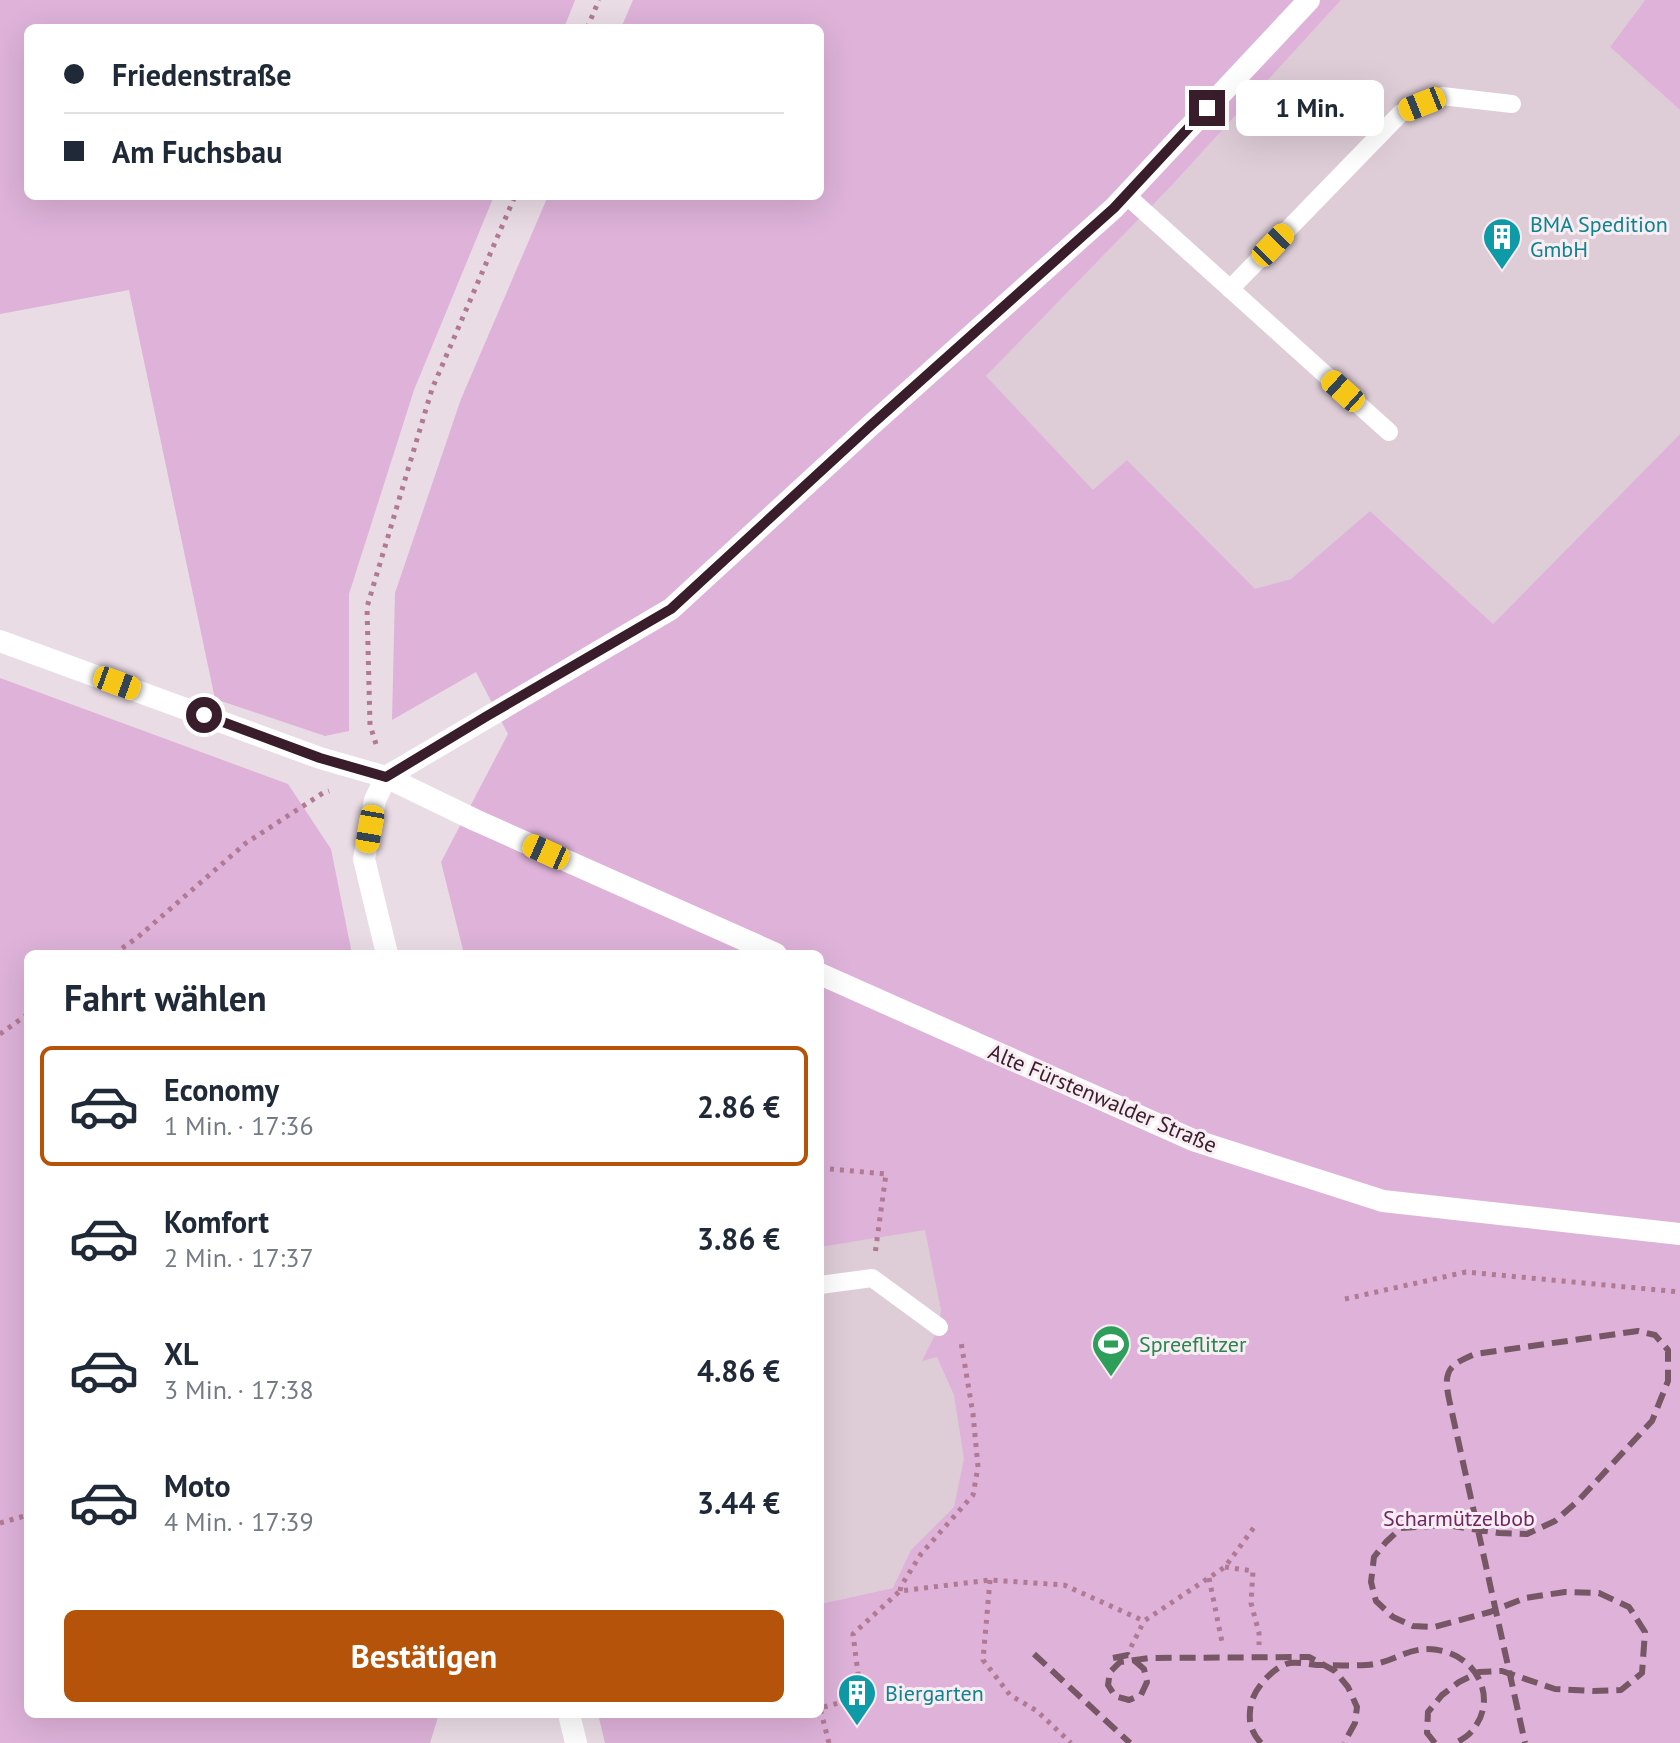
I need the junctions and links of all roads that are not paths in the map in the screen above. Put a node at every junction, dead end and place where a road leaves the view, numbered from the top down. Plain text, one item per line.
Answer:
1 (1309, 0) edge
2 (1512, 104) dead end
3 (1126, 195) junction
4 (1230, 289) junction
5 (1389, 432) dead end
6 (0, 641) edge
7 (386, 777) junction
8 (386, 950) edge
9 (767, 950) edge
10 (824, 976) edge
11 (1680, 1234) edge
12 (824, 1284) edge
13 (939, 1327) road end
14 (570, 1718) edge
15 (576, 1743) edge

1 - 3 street
2 - 4 lane
3 - 4 lane
3 - 7 street
4 - 5 lane
6 - 7 street
7 - 8 street
7 - 9 street
10 - 11 street, Alte Fürstenwalder Straße
12 - 13 lane
14 - 15 street

